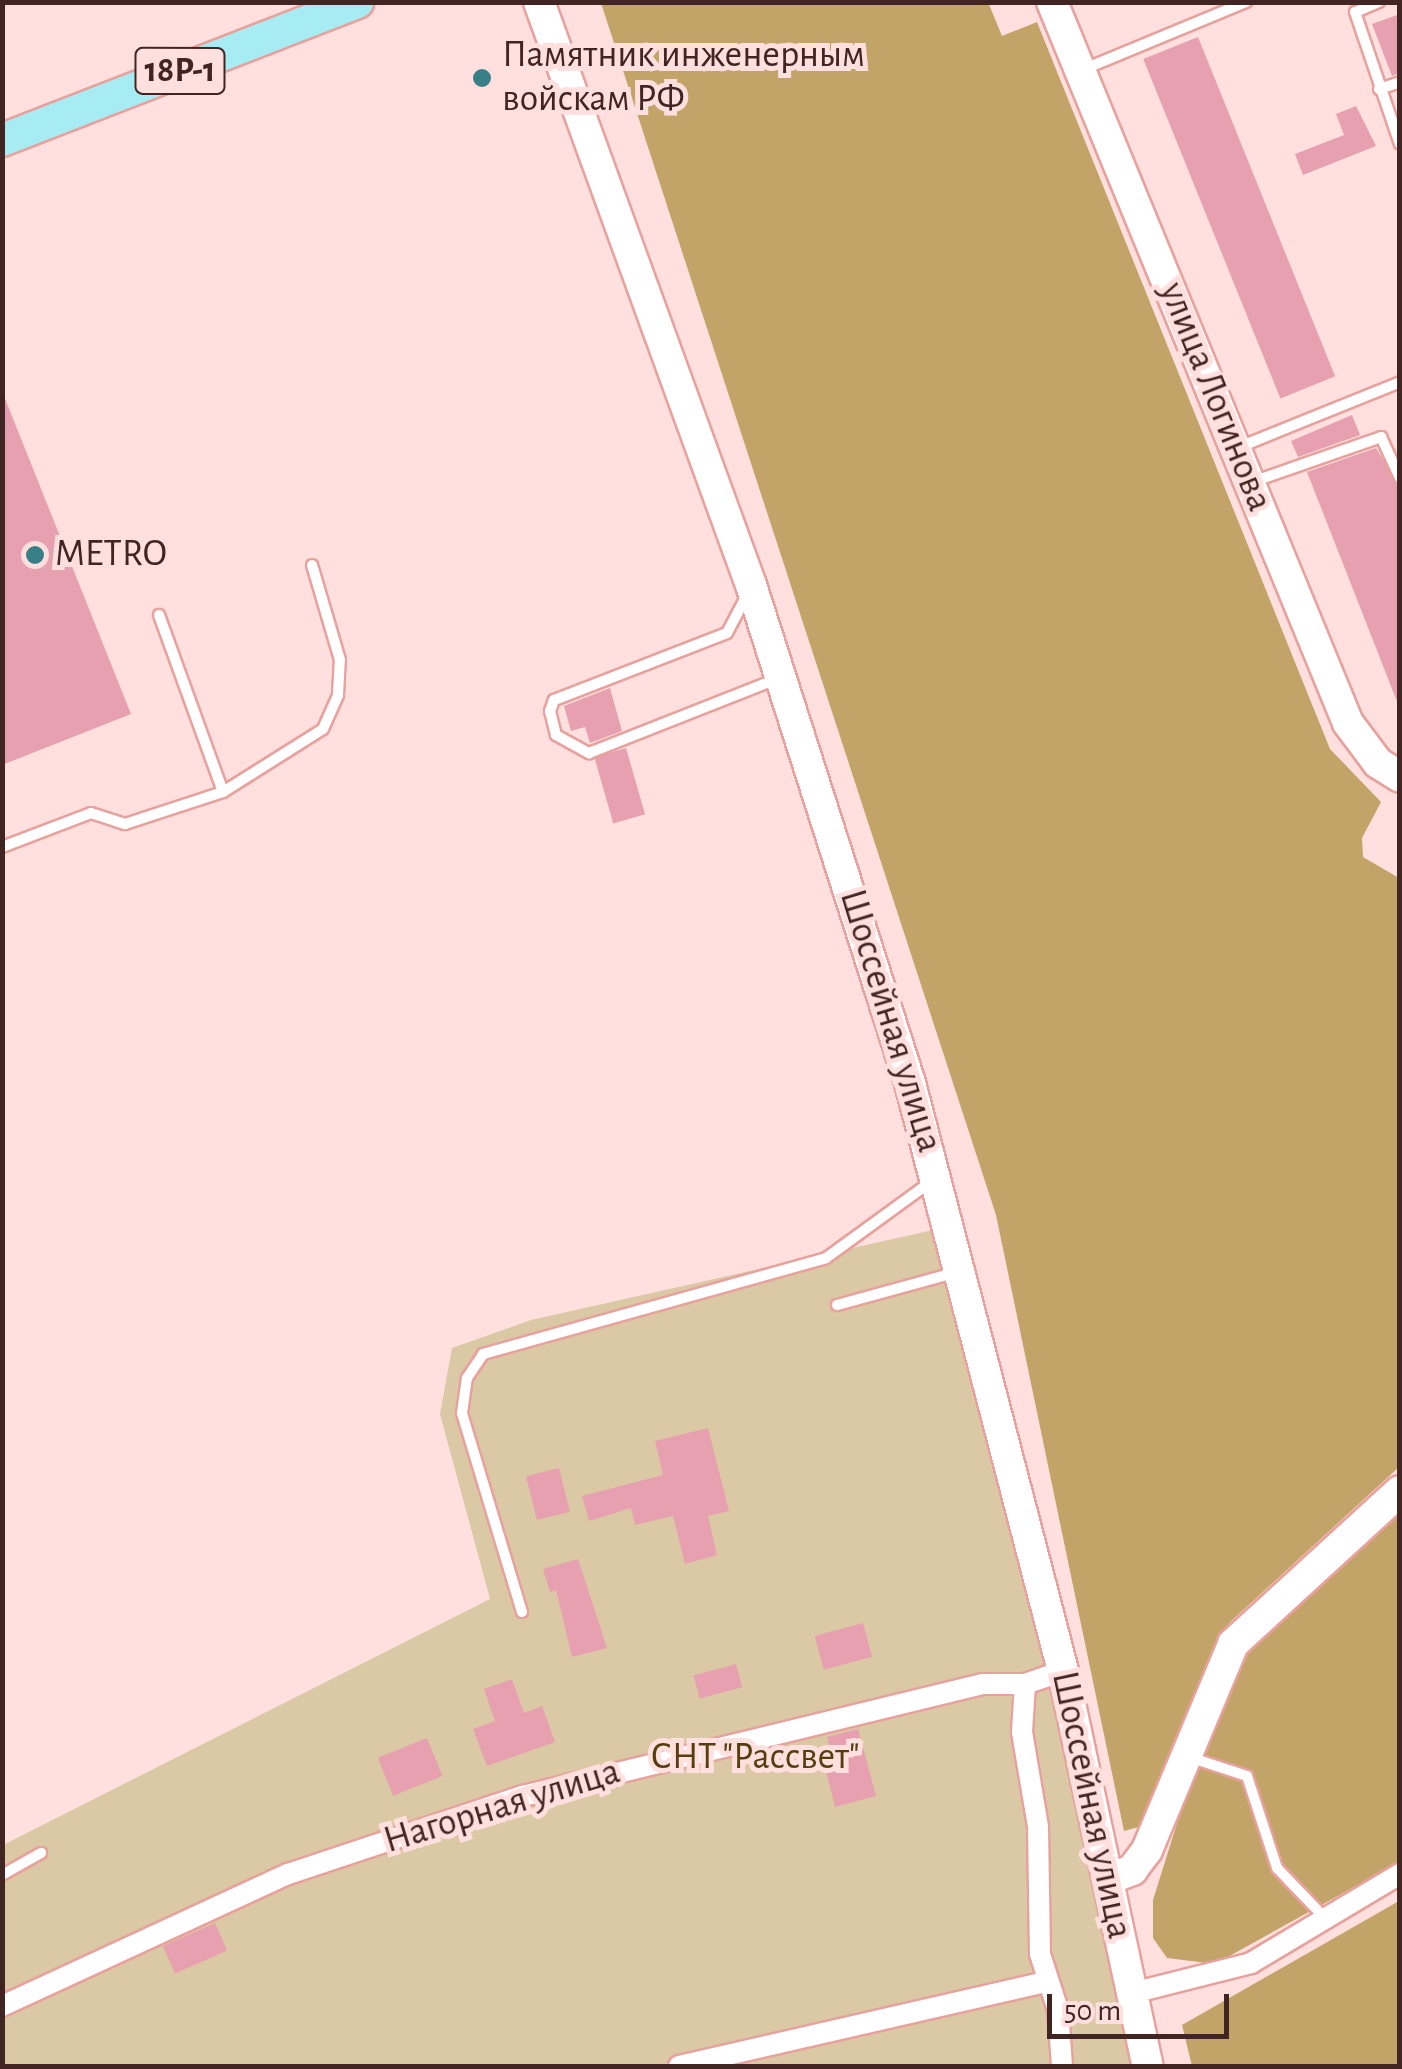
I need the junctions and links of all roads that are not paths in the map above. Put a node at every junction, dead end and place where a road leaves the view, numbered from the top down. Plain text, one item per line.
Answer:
1 (357, 2) edge
2 (539, 2) edge
3 (1052, 2) edge
4 (1246, 2) edge
5 (1380, 2) edge
6 (1080, 70) junction
7 (1400, 82) edge
8 (1379, 89) junction
9 (2, 140) edge
10 (1400, 144) edge
11 (1400, 382) edge
12 (1236, 448) junction
13 (1400, 478) edge
14 (1251, 482) junction
15 (312, 565) dead end
16 (751, 585) junction
17 (159, 615) dead end
18 (779, 678) junction
19 (1400, 777) edge
20 (223, 792) junction
21 (2, 847) edge
22 (937, 1177) junction
23 (964, 1271) junction
24 (837, 1304) dead end
25 (1400, 1491) edge
26 (522, 1612) dead end
27 (1063, 1671) junction
28 (1024, 1684) junction
29 (1184, 1756) junction
30 (42, 1853) dead end
31 (1400, 1874) edge
32 (2, 1875) edge
33 (1109, 1879) junction
34 (1325, 1918) junction
35 (1046, 1982) junction
36 (1132, 1993) junction
37 (2, 2006) edge
38 (679, 2066) edge
39 (1062, 2066) edge
40 (1148, 2066) edge

1 - 9 main road, 18Р-1
2 - 16 street, Шоссейная улица
3 - 6 street, улица Логинова
4 - 6 lane
5 - 8 lane
6 - 12 street, улица Логинова
7 - 8 lane
8 - 10 lane
11 - 12 lane
12 - 14 street, улица Логинова
13 - 14 lane
14 - 19 street, улица Логинова
15 - 20 lane
16 - 18 street, Шоссейная улица
16 - 18 lane
17 - 20 lane
18 - 22 street, Шоссейная улица
20 - 21 lane
22 - 23 street, Шоссейная улица
22 - 26 lane
23 - 24 lane
23 - 27 street, Шоссейная улица
25 - 29 street
27 - 28 street, Нагорная улица
27 - 33 street, Шоссейная улица
28 - 35 street
28 - 37 street, Нагорная улица
29 - 33 street
29 - 34 lane
30 - 32 lane
31 - 34 street
33 - 36 street, Шоссейная улица
34 - 36 street
35 - 38 street
35 - 39 street
36 - 40 street, Шоссейная улица

